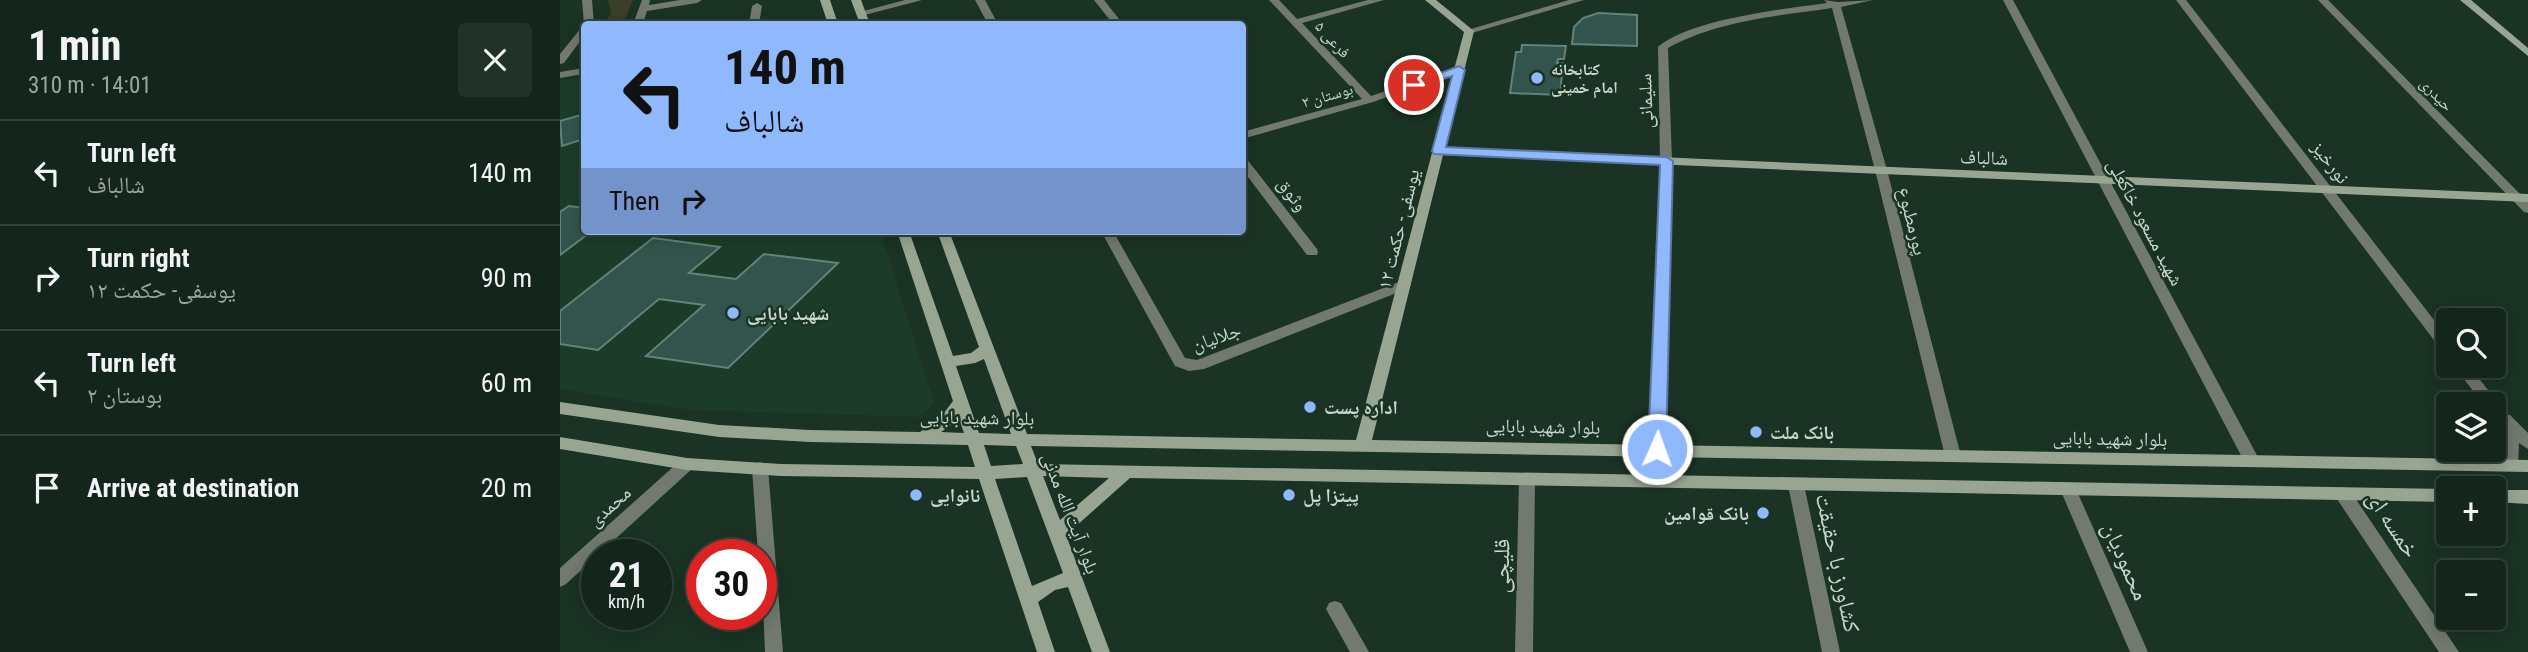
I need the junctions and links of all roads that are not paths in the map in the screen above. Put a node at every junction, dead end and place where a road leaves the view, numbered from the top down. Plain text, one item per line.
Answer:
1 (587, 0) edge
2 (698, 0) edge
3 (825, 0) edge
4 (856, 0) edge
5 (917, 0) edge
6 (980, 0) edge
7 (1099, 0) edge
8 (1274, 0) edge
9 (1379, 0) edge
10 (1430, 0) edge
11 (1579, 0) edge
12 (1868, 0) edge
13 (2007, 0) edge
14 (2181, 0) edge
15 (2323, 0) edge
16 (2465, 0) edge
17 (1566, 1) edge
18 (1832, 3) edge
19 (645, 4) edge
20 (757, 6) dead end
21 (860, 13) junction
22 (590, 21) edge
23 (639, 21) edge
24 (754, 21) edge
25 (833, 21) edge
26 (864, 21) edge
27 (991, 21) edge
28 (1116, 21) edge
29 (1295, 22) junction
30 (1469, 31) junction
31 (581, 34) edge
32 (2528, 53) edge
33 (560, 61) edge
34 (1459, 70) junction
35 (581, 72) edge
36 (560, 75) edge
37 (1368, 100) junction
38 (1246, 135) edge
39 (1438, 151) junction
40 (1666, 161) junction
41 (1246, 165) edge
42 (1881, 170) junction
43 (2101, 180) junction
44 (2328, 190) junction
45 (2522, 198) edge
46 (2528, 209) edge
47 (904, 235) edge
48 (944, 235) edge
49 (1109, 235) edge
50 (1312, 252) dead end
51 (1404, 285) junction
52 (2436, 332) edge
53 (987, 349) junction
54 (948, 362) junction
55 (2470, 378) edge
56 (2481, 392) edge
57 (961, 401) junction
58 (560, 408) edge
59 (2506, 420) edge
60 (2506, 432) edge
61 (924, 437) junction
62 (974, 439) junction
63 (1021, 439) junction
64 (560, 443) edge
65 (2528, 443) edge
66 (1363, 444) junction
67 (1657, 449) junction
68 (1953, 456) junction
69 (2252, 461) junction
70 (687, 464) junction
71 (2510, 465) junction
72 (2528, 466) edge
73 (760, 468) junction
74 (1033, 470) junction
75 (985, 473) junction
76 (1124, 474) junction
77 (1527, 480) junction
78 (1796, 485) junction
79 (2068, 489) junction
80 (2343, 494) junction
81 (2436, 495) edge
82 (2506, 496) edge
83 (2528, 496) edge
84 (1056, 533) junction
85 (560, 579) edge
86 (1074, 579) junction
87 (1028, 600) junction
88 (1335, 609) dead end
89 (774, 652) edge
90 (1046, 652) edge
91 (1101, 652) edge
92 (1360, 652) edge
93 (1524, 652) edge
94 (1831, 652) edge
95 (2139, 652) edge
96 (2450, 652) edge

1 - 22 street
2 - 19 street
3 - 25 street
4 - 21 street
5 - 21 street
6 - 27 street
7 - 28 street
8 - 29 street, فرعی ۵
9 - 29 street
10 - 30 street
11 - 17 street
12 - 18 street
13 - 43 street, شهید مسعود خاکعلی
14 - 44 street, نورخیز
15 - 45 street, حیدری
16 - 32 street
17 - 30 street
18 - 40 street, سلیمانی
18 - 42 street, پورمطبوع
19 - 23 street
20 - 24 street
21 - 26 street
29 - 37 street, فرعی ۵
30 - 34 street, یوسفی- حکمت ۱۲
31 - 33 street
34 - 37 street, بوستان ۲
34 - 39 street, یوسفی- حکمت ۱۲
35 - 36 street
37 - 38 street, بوستان ۲
39 - 40 street, شالباف
39 - 51 street, یوسفی- حکمت ۱۲
40 - 42 street, شالباف
40 - 67 street, سلیمانی
41 - 50 street, وثوق
42 - 43 street, شالباف
42 - 68 street, پورمطبوع
43 - 44 street, شالباف
43 - 69 street, شهید مسعود خاکعلی
44 - 45 street, شالباف
44 - 52 street, نورخیز
45 - 46 street, حیدری
47 - 54 street
48 - 53 street, بلوار آیت الله مدنی
49 - 51 street, جلالیان
51 - 66 street, یوسفی- حکمت ۱۲
53 - 54 street
53 - 63 street, بلوار آیت الله مدنی
54 - 57 street
55 - 56 street
57 - 61 street
57 - 62 street
58 - 61 street, بلوار شهید بابایی
59 - 65 street
60 - 71 street
61 - 62 street, بلوار شهید بابایی
62 - 63 street, بلوار شهید بابایی
62 - 75 street
63 - 66 street, بلوار شهید بابایی
63 - 74 street, بلوار آیت الله مدنی
64 - 70 street
66 - 67 street, بلوار شهید بابایی
67 - 68 street, بلوار شهید بابایی
68 - 69 street, بلوار شهید بابایی
69 - 71 street, بلوار شهید بابایی
70 - 73 street
70 - 85 street, محمدی
71 - 72 street, بلوار شهید بابایی
73 - 75 street
73 - 89 street
74 - 75 street
74 - 76 street
74 - 84 street, بلوار آیت الله مدنی
75 - 87 street
76 - 77 street
76 - 84 street
77 - 78 street
77 - 93 street, قلیچی
78 - 79 street
78 - 94 street, کشاورز با حقیقت
79 - 80 street
79 - 95 street, محمودیان
80 - 81 street
80 - 96 street, خمسه ای
82 - 83 street
84 - 86 street, بلوار آیت الله مدنی
86 - 87 street
86 - 91 street, بلوار آیت الله مدنی
87 - 90 street
88 - 92 street

